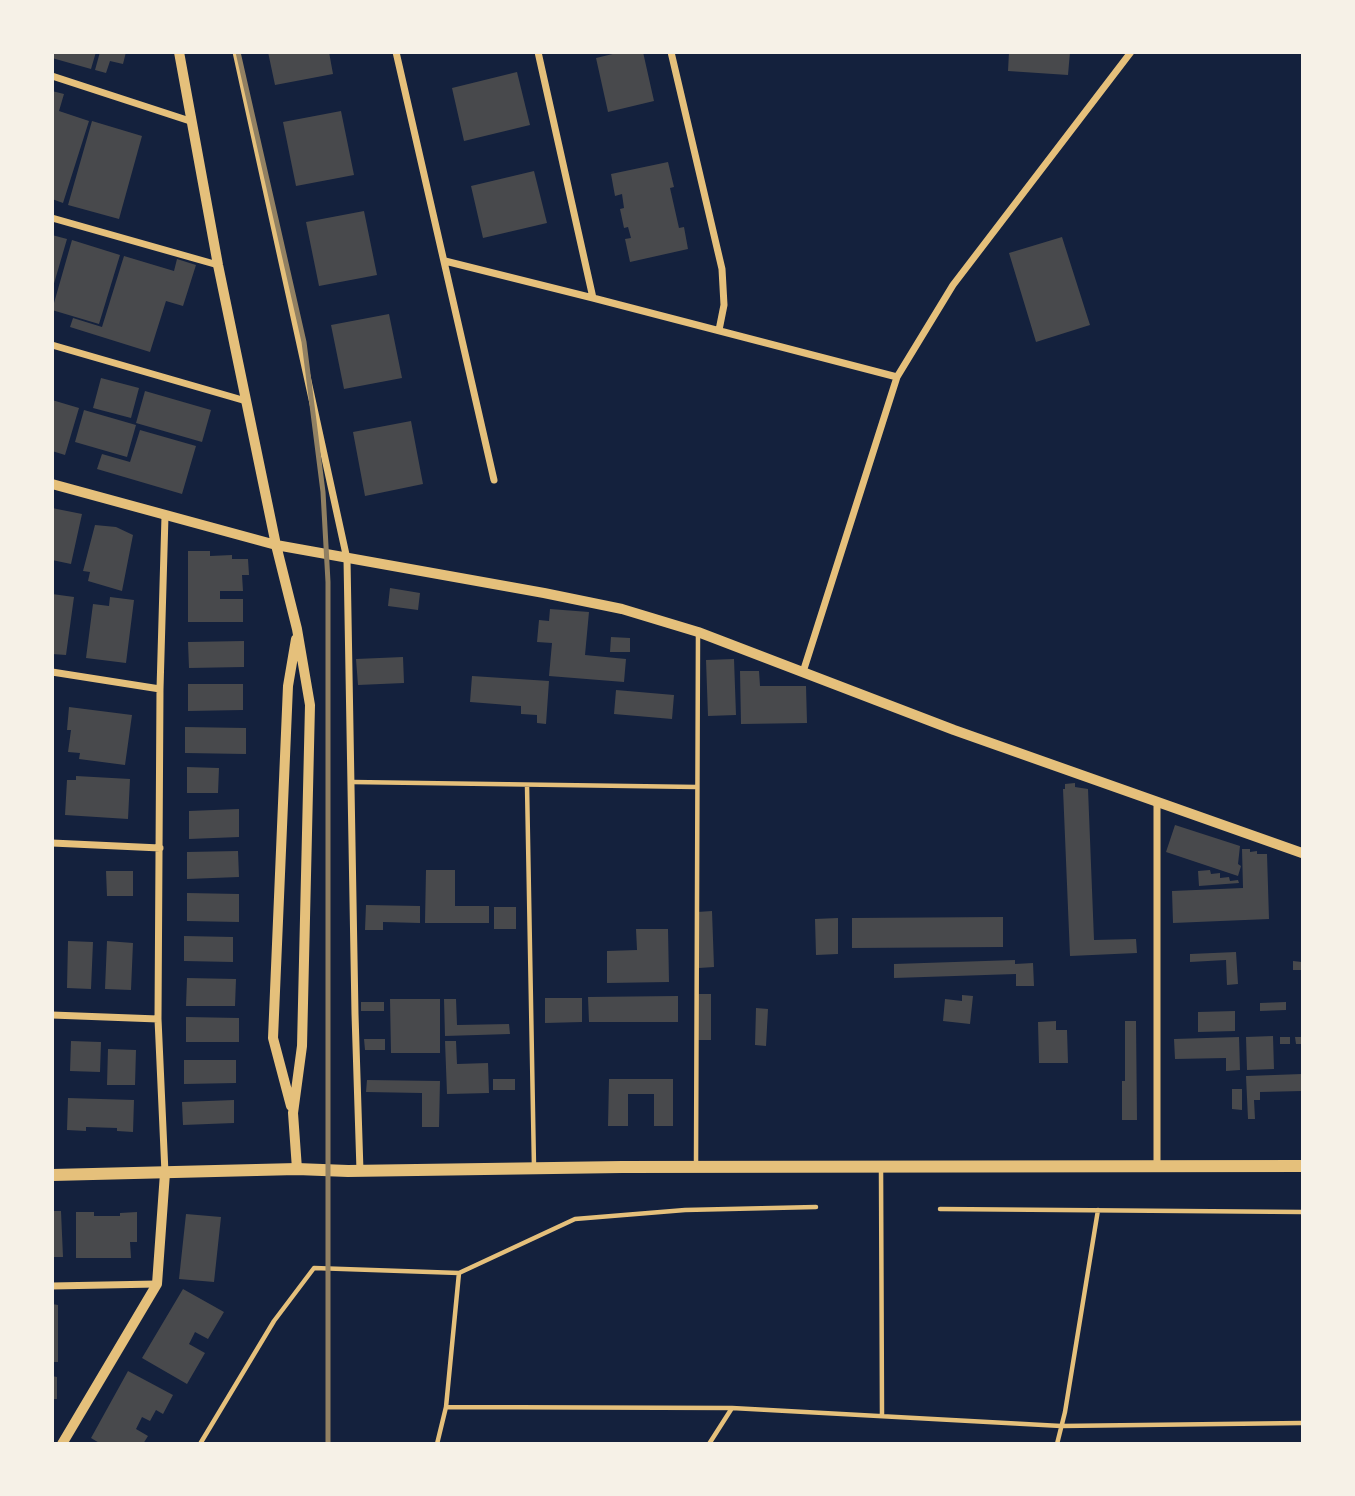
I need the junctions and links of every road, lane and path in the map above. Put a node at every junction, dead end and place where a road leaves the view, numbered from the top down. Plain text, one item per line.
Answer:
1 (179, 52) edge
2 (236, 52) edge
3 (396, 52) edge
4 (538, 52) edge
5 (671, 52) edge
6 (1131, 52) edge
7 (52, 76) edge
8 (190, 121) junction
9 (52, 218) edge
10 (445, 261) junction
11 (218, 265) junction
12 (593, 298) junction
13 (719, 330) junction
14 (52, 345) edge
15 (897, 377) junction
16 (246, 401) junction
17 (494, 480) dead end
18 (52, 484) edge
19 (165, 516) junction
20 (276, 545) junction
21 (347, 559) junction
22 (297, 629) junction
23 (698, 632) junction
24 (52, 672) edge
25 (803, 672) junction
26 (159, 689) junction
27 (352, 782) junction
28 (527, 785) junction
29 (698, 786) junction
30 (1157, 802) junction
31 (52, 843) edge
32 (160, 848) junction
33 (1303, 853) edge
34 (52, 1015) edge
35 (158, 1019) junction
36 (293, 1113) junction
37 (881, 1166) junction
38 (1157, 1166) junction
39 (1303, 1166) edge
40 (696, 1167) junction
41 (534, 1168) junction
42 (297, 1169) junction
43 (360, 1171) junction
44 (165, 1173) junction
45 (52, 1175) edge
46 (816, 1207) dead end
47 (940, 1209) dead end
48 (1098, 1210) junction
49 (1303, 1212) edge
50 (459, 1273) junction
51 (157, 1284) junction
52 (52, 1286) edge
53 (446, 1407) junction
54 (732, 1408) junction
55 (882, 1416) junction
56 (1303, 1423) edge
57 (1061, 1426) junction
58 (62, 1444) edge
59 (201, 1444) edge
60 (437, 1444) edge
61 (709, 1444) edge
62 (1057, 1444) edge

1 - 8 street
2 - 21 street
3 - 10 street
4 - 12 street
5 - 13 street
6 - 15 street
7 - 8 street
8 - 11 street
9 - 11 street
10 - 12 street
10 - 17 street
11 - 16 street
12 - 13 street
13 - 15 street
14 - 16 street
15 - 25 street
16 - 20 street
18 - 19 street
19 - 20 street
19 - 26 street
20 - 21 street
20 - 22 street
21 - 23 street
21 - 27 street
22 - 36 street
22 - 36 street
23 - 25 street
23 - 29 lane
24 - 26 street
25 - 30 street
26 - 32 street
27 - 28 lane
27 - 43 street
28 - 29 lane
28 - 41 lane
29 - 40 lane
30 - 33 street
30 - 38 street
31 - 32 street
32 - 35 street
34 - 35 street
35 - 44 street
36 - 42 street
37 - 38 main road
37 - 40 main road
37 - 55 lane
38 - 39 main road
40 - 41 main road
41 - 43 main road
42 - 43 main road
42 - 44 main road
44 - 45 main road
44 - 51 street
46 - 50 lane
47 - 48 lane
48 - 49 lane
48 - 57 lane
50 - 53 lane
50 - 59 lane
51 - 52 street
51 - 58 street
53 - 54 lane
53 - 60 lane
54 - 55 lane
54 - 61 lane
55 - 57 lane
56 - 57 lane
57 - 62 lane

